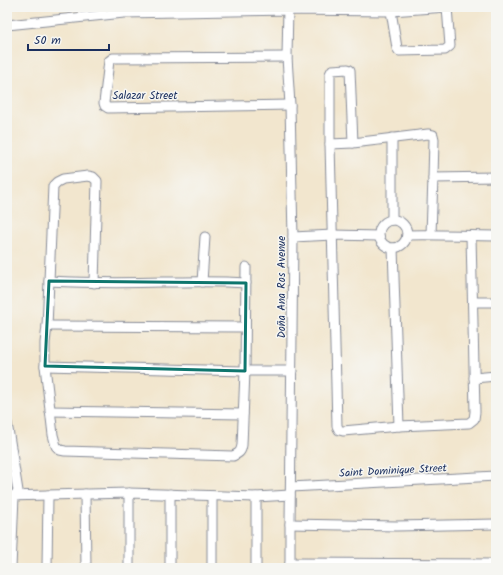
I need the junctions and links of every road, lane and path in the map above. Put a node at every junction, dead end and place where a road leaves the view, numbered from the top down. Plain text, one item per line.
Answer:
1 (447, 7) edge
2 (288, 9) edge
3 (124, 10) edge
4 (391, 12) junction
5 (7, 25) edge
6 (287, 57) junction
7 (290, 105) junction
8 (392, 138) junction
9 (353, 143) junction
10 (330, 144) junction
11 (496, 177) edge
12 (433, 178) junction
13 (392, 220) junction
14 (431, 234) junction
15 (333, 235) junction
16 (407, 235) junction
17 (379, 236) junction
18 (471, 236) junction
19 (496, 236) edge
20 (205, 237) dead end
21 (293, 237) junction
22 (392, 248) junction
23 (246, 267) dead end
24 (49, 281) junction
25 (202, 282) junction
26 (94, 283) junction
27 (246, 283) junction
28 (473, 302) junction
29 (496, 302) edge
30 (47, 326) junction
31 (245, 327) junction
32 (45, 366) junction
33 (245, 371) junction
34 (292, 371) junction
35 (496, 376) edge
36 (474, 378) junction
37 (50, 411) junction
38 (243, 414) junction
39 (7, 423) edge
40 (399, 426) junction
41 (496, 476) edge
42 (291, 491) junction
43 (129, 493) junction
44 (85, 494) junction
45 (170, 494) junction
46 (48, 495) junction
47 (11, 496) edge
48 (212, 496) junction
49 (256, 497) junction
50 (290, 524) junction
51 (496, 524) edge
52 (496, 564) edge
53 (290, 566) edge
54 (11, 568) edge
55 (47, 568) edge
56 (86, 568) edge
57 (129, 568) edge
58 (170, 568) edge
59 (212, 568) edge
60 (256, 568) edge

1 - 4 street
1 - 4 street
2 - 3 street
2 - 4 street
2 - 6 street, Doña Ana Ros Avenue
3 - 5 street
6 - 7 street, Doña Ana Ros Avenue
6 - 7 street, Salazar Street
7 - 21 street, Doña Ana Ros Avenue
8 - 9 street
8 - 12 street
8 - 13 street
9 - 10 street
9 - 10 street
10 - 15 street
11 - 12 street
12 - 14 street
13 - 16 street
13 - 17 street
14 - 16 street
14 - 18 street
15 - 17 street
15 - 21 street
15 - 40 street
16 - 22 street
17 - 22 street
18 - 19 street
18 - 28 street
20 - 25 street
21 - 34 street, Doña Ana Ros Avenue
22 - 40 street
23 - 27 street
24 - 26 street
24 - 26 street
24 - 30 street
25 - 26 street
25 - 27 street
27 - 31 street
28 - 29 street
28 - 36 street
30 - 31 street
30 - 32 street
31 - 33 street
32 - 33 street
32 - 37 street
33 - 34 street
33 - 38 street
34 - 42 street, Doña Ana Ros Avenue
35 - 36 street
36 - 40 street
37 - 38 street
37 - 38 street
39 - 47 street
41 - 42 street, Saint Dominique Street
42 - 49 street, Saint Dominique Street
42 - 50 street, Doña Ana Ros Avenue
43 - 44 street, Saint Dominique Street
43 - 45 street, Saint Dominique Street
43 - 57 street
44 - 46 street, Saint Dominique Street
44 - 56 street
45 - 48 street, Saint Dominique Street
45 - 58 street
46 - 47 street, Saint Dominique Street
46 - 55 street
47 - 54 street
48 - 49 street, Saint Dominique Street
48 - 59 street
49 - 60 street
50 - 51 street
50 - 53 street, Doña Ana Ros Avenue
52 - 53 street

